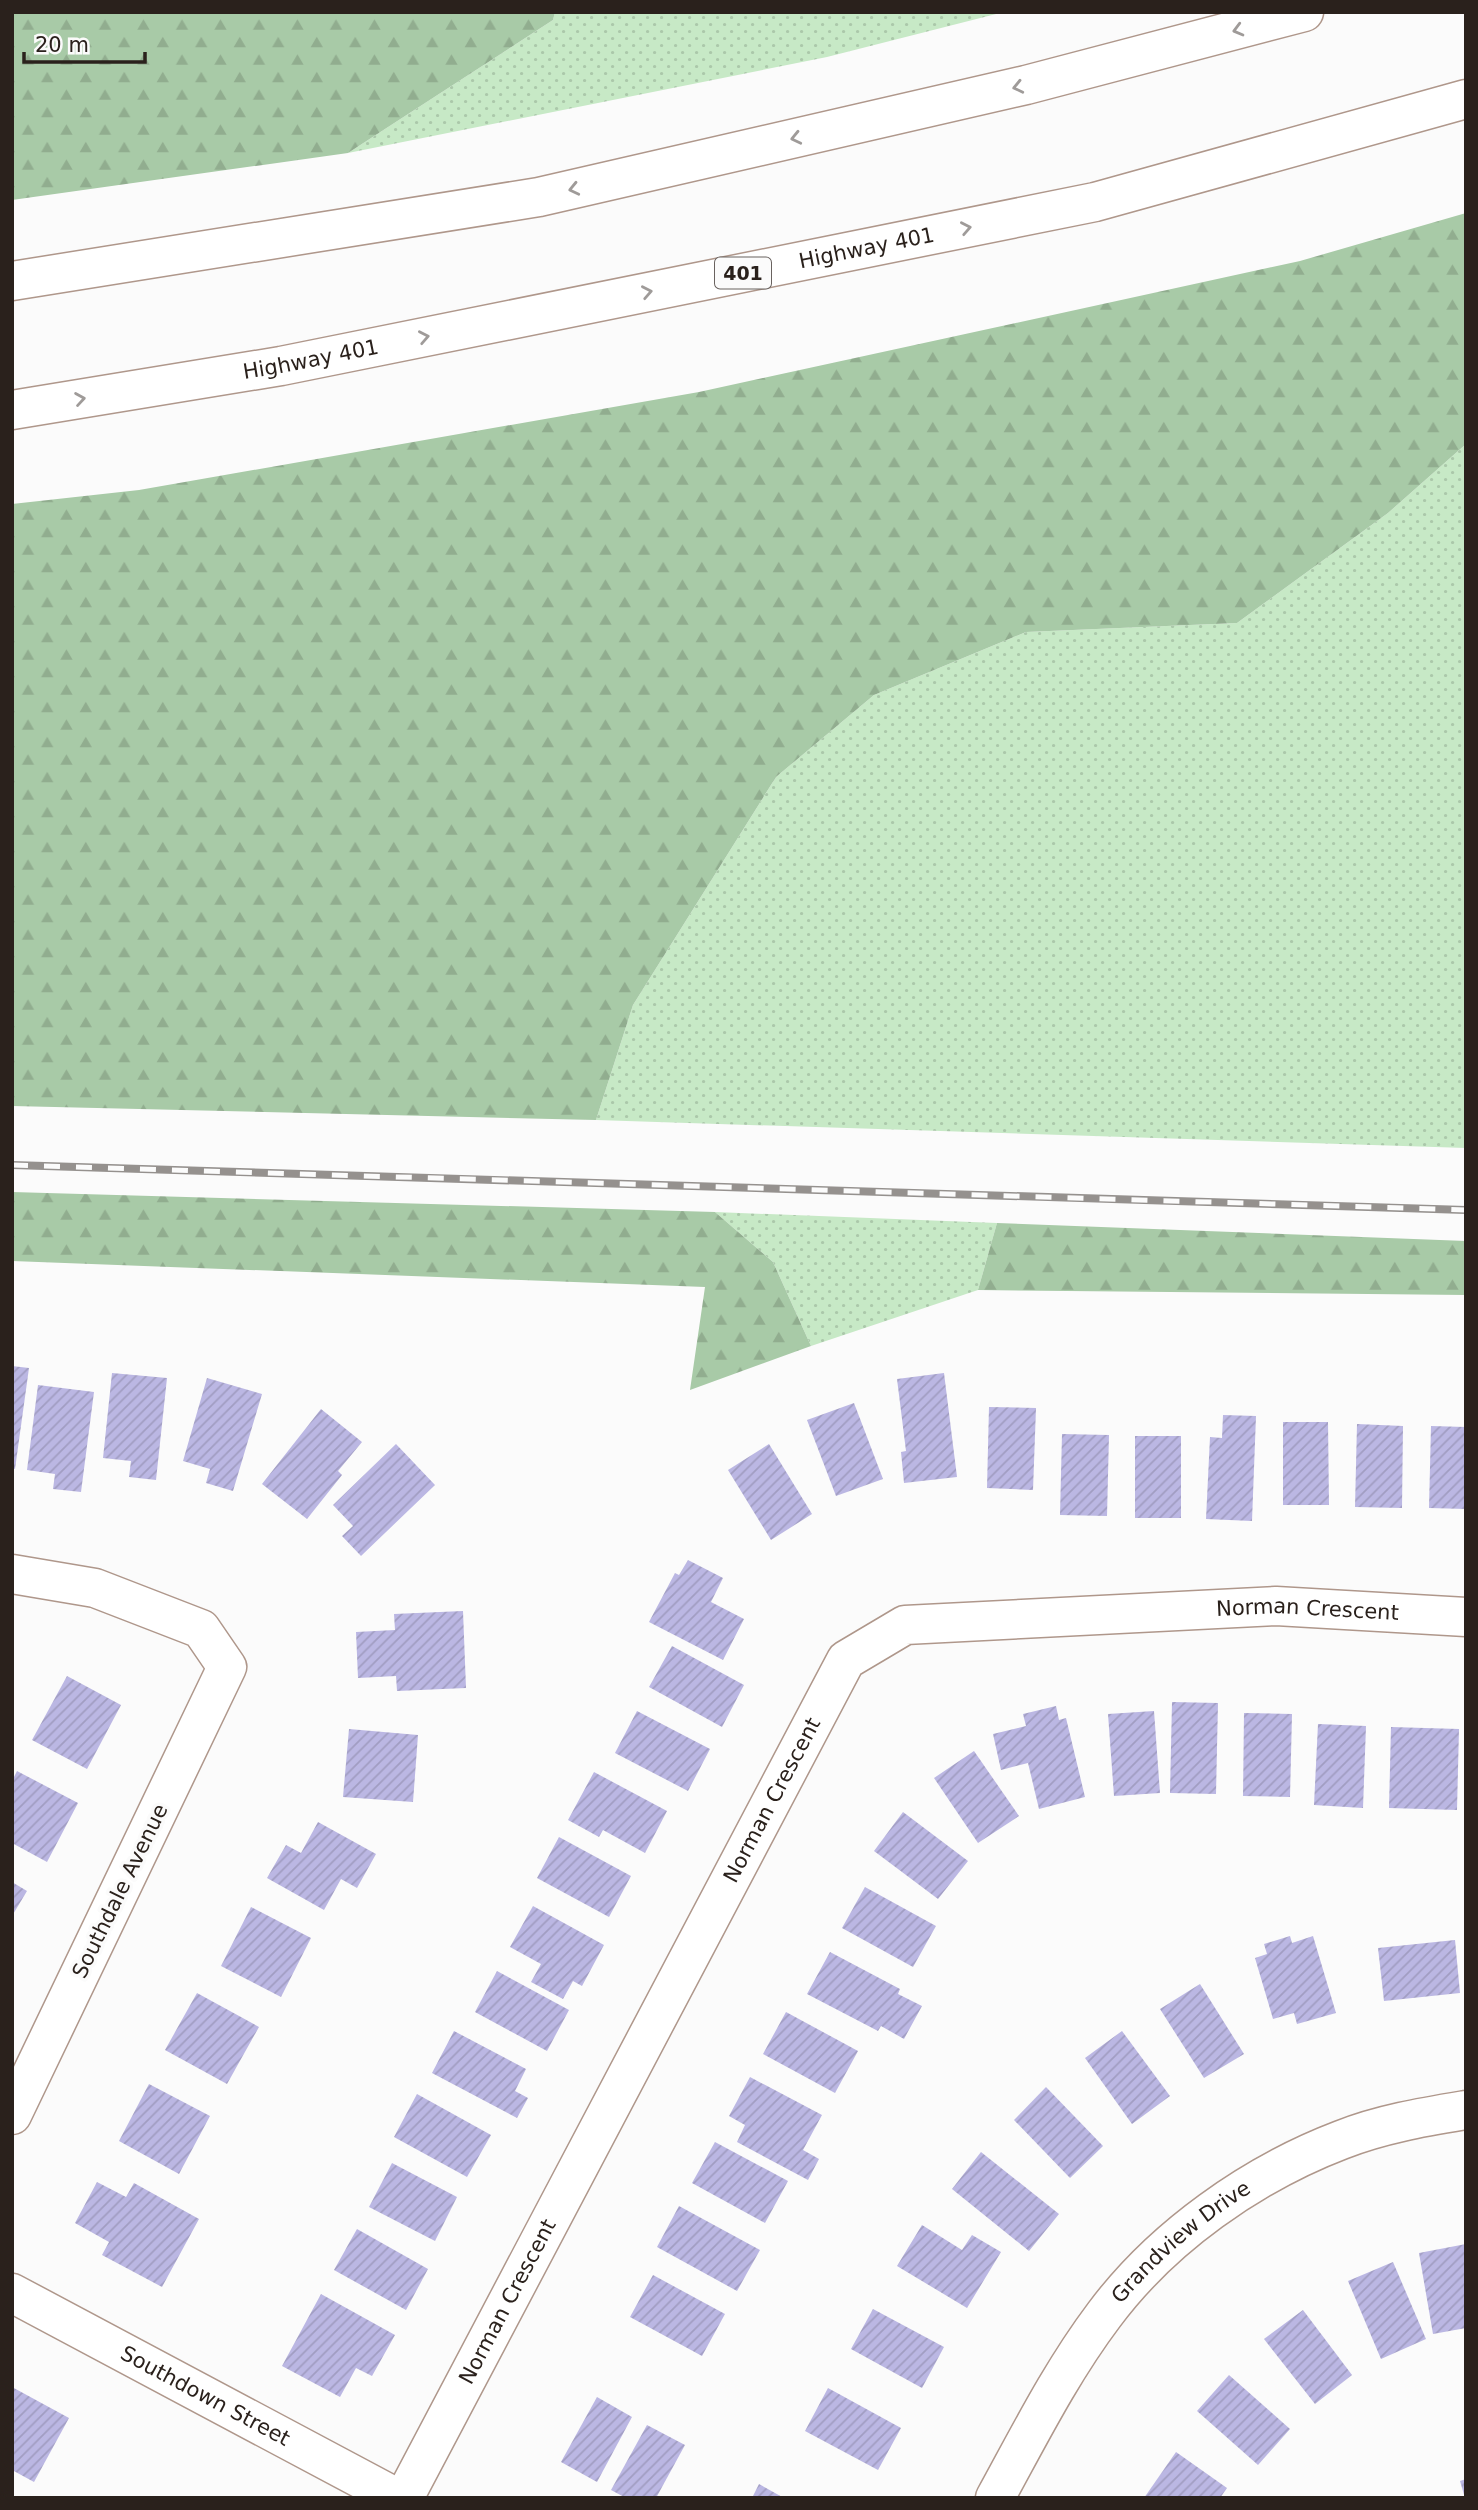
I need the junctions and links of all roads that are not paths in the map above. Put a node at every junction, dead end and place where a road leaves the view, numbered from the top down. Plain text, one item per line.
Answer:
1 (1304, 12) edge
2 (1466, 99) edge
3 (12, 281) edge
4 (12, 410) edge
5 (12, 1574) edge
6 (1466, 1617) edge
7 (1466, 2110) edge
8 (12, 2115) edge
9 (12, 2293) edge
10 (397, 2498) edge
11 (404, 2498) edge
12 (995, 2498) edge

1 -> 3 main road
4 -> 2 main road, Highway 401 / 401
5 - 8 main road, Southdale Avenue
6 - 11 main road, Norman Crescent
7 - 12 main road, Grandview Drive
9 - 10 main road, Southdown Street

